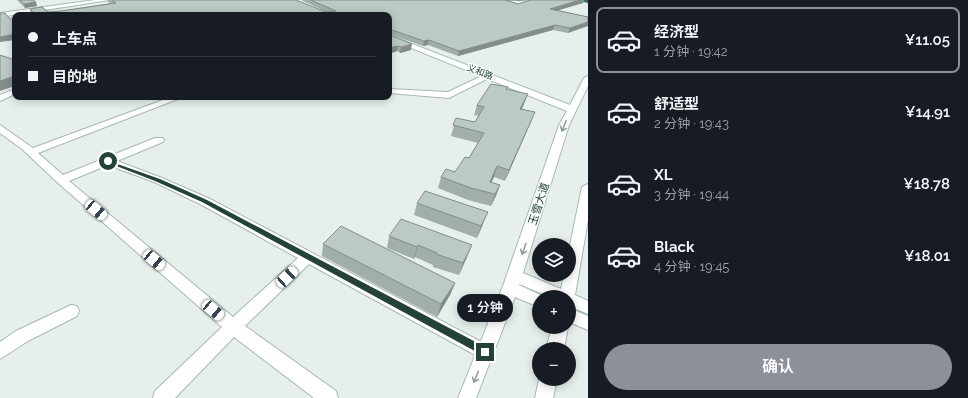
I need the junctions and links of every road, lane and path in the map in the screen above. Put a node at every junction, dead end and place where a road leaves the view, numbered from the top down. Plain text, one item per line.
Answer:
1 (85, 0) edge
2 (106, 0) edge
3 (584, 0) edge
4 (588, 1) edge
5 (0, 12) edge
6 (21, 12) edge
7 (12, 13) edge
8 (0, 15) edge
9 (392, 38) edge
10 (489, 76) junction
11 (588, 78) edge
12 (392, 91) edge
13 (12, 92) edge
14 (0, 98) edge
15 (171, 100) edge
16 (571, 109) junction
17 (0, 128) edge
18 (159, 140) dead end
19 (30, 152) junction
20 (108, 161) junction
21 (61, 180) junction
22 (588, 187) edge
23 (308, 257) junction
24 (512, 281) junction
25 (541, 290) edge
26 (569, 290) edge
27 (532, 296) edge
28 (576, 302) edge
29 (588, 308) edge
30 (71, 311) dead end
31 (576, 317) edge
32 (588, 323) edge
33 (234, 326) junction
34 (0, 351) edge
35 (485, 352) junction
36 (547, 386) edge
37 (162, 398) edge
38 (329, 398) edge
39 (467, 398) edge
40 (544, 398) edge

1 - 5 street
2 - 6 street
3 - 4 highway
7 - 8 street
9 - 10 street, 义和路
10 - 12 street
10 - 16 street, 义和路
11 - 16 street, 玉雪大道
13 - 14 street
15 - 19 street
16 -> 24 street, 玉雪大道
17 - 19 street
18 - 20 street
19 - 21 street
20 - 21 street
20 - 23 street
21 - 33 street
22 - 26 street
23 - 33 street
23 - 35 street
24 - 25 street
24 - 27 street
24 - 35 street, 玉雪大道
28 - 29 street
30 - 34 street
31 - 32 street
33 - 37 street
33 - 38 street
35 -> 39 street, 玉雪大道
36 - 40 street

